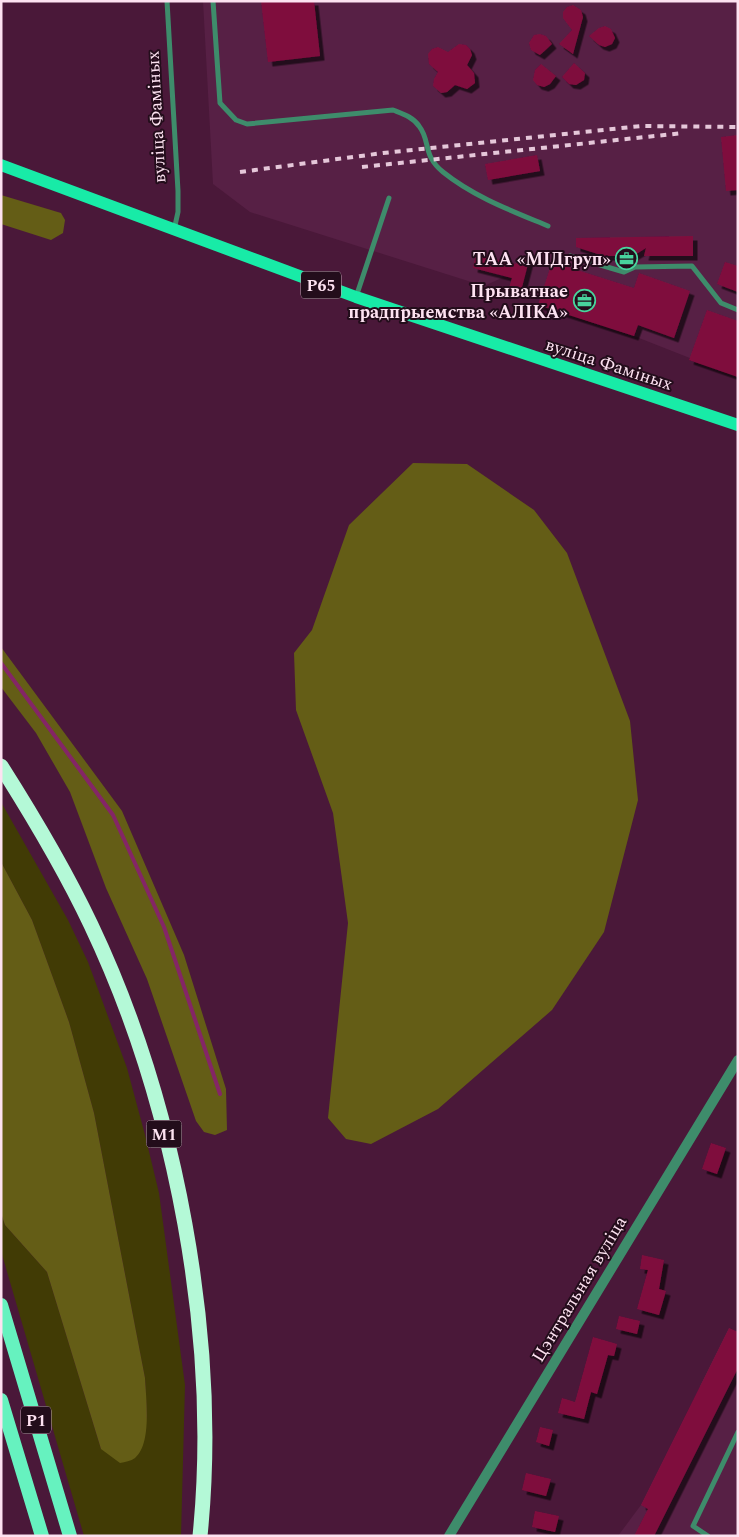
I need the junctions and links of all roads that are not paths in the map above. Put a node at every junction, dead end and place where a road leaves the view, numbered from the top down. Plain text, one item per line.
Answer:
1 (168, 1) edge
2 (213, 1) edge
3 (1, 165) edge
4 (389, 198) dead end
5 (548, 226) dead end
6 (174, 230) junction
7 (570, 256) dead end
8 (356, 297) junction
9 (738, 310) edge
10 (738, 425) edge
11 (1, 766) edge
12 (738, 1060) edge
13 (1, 1305) edge
14 (1, 1400) edge
15 (738, 1432) edge
16 (700, 1534) edge
17 (42, 1536) edge
18 (70, 1536) edge
19 (200, 1536) edge
20 (449, 1536) edge
21 (708, 1536) edge

1 - 6 lane, вуліца Фаміных
2 - 5 lane
3 - 6 main road, Р65
4 - 8 lane
6 - 8 main road, Р65
7 - 9 lane
8 - 10 main road, вуліца Фаміных / Р65
11 - 19 highway, М1
12 - 20 street, Цэнтральная вуліца
13 - 18 highway, Р1
14 - 17 highway, Р1
15 - 16 lane
16 - 21 lane

